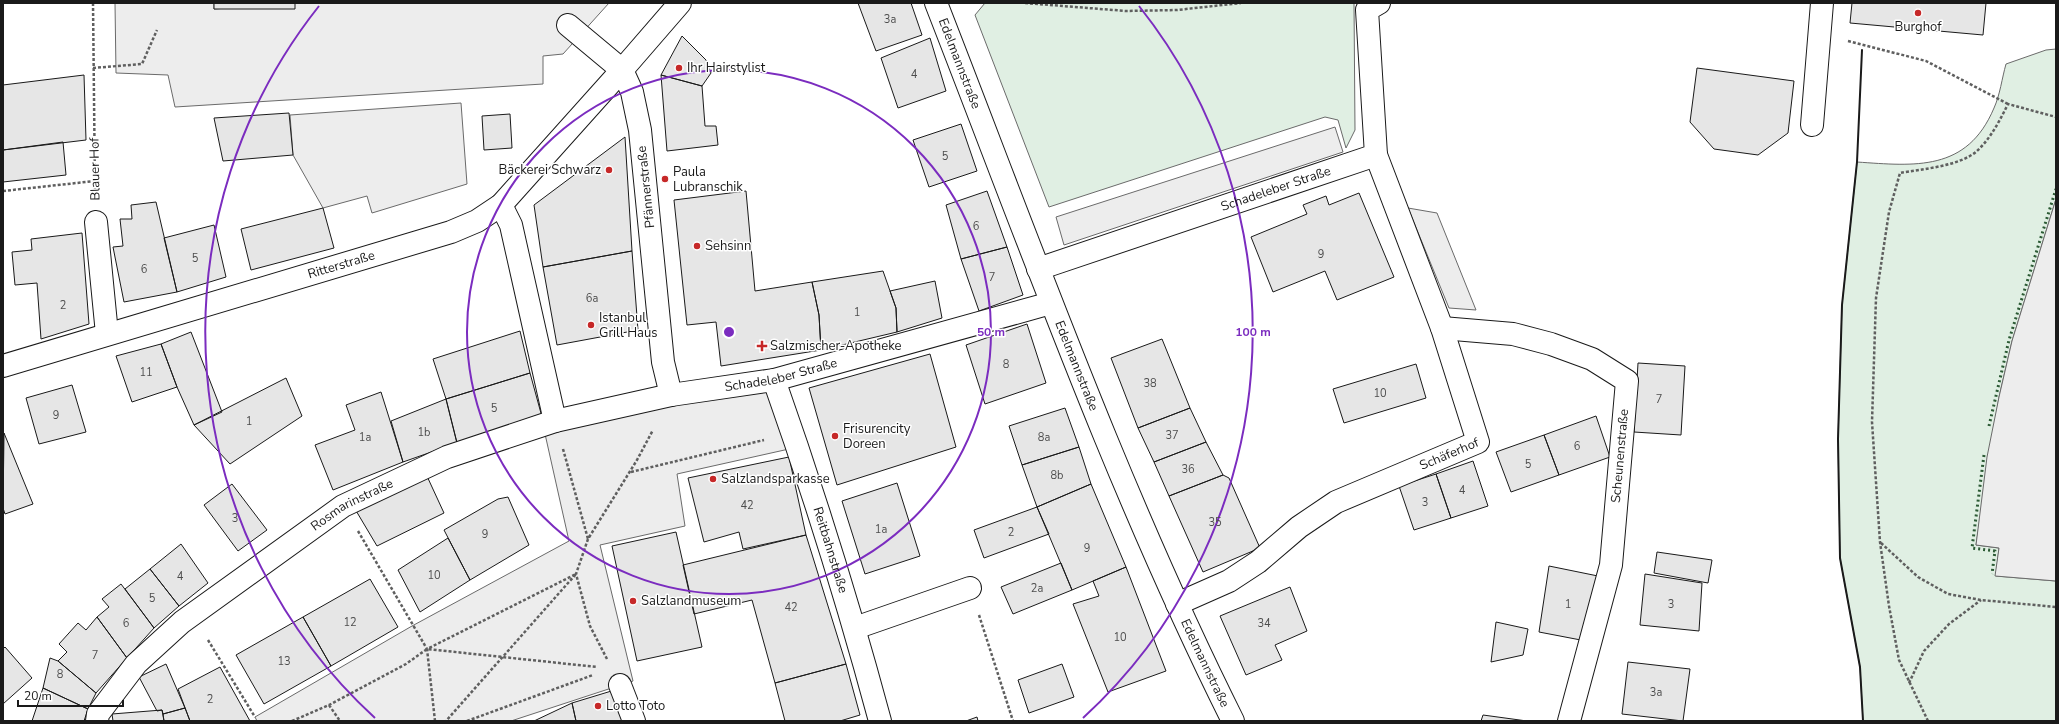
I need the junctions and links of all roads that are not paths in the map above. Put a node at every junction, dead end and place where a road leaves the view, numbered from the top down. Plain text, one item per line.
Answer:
1 (680, 3) edge
2 (936, 3) edge
3 (1822, 3) edge
4 (1373, 7) edge
5 (568, 25) dead end
6 (622, 70) junction
7 (1812, 125) dead end
8 (1376, 155) junction
9 (500, 205) junction
10 (96, 222) road end
11 (1038, 269) junction
12 (1051, 303) junction
13 (1442, 328) junction
14 (107, 334) junction
15 (3, 366) edge
16 (774, 380) junction
17 (671, 396) junction
18 (555, 421) junction
19 (970, 588) road end
20 (1177, 604) junction
21 (855, 628) junction
22 (616, 676) road end
23 (97, 721) edge
24 (634, 721) edge
25 (880, 721) edge
26 (1233, 721) edge
27 (1569, 721) edge

1 - 6 street
2 - 11 street, Edelmannstraße
3 - 7 street
4 - 8 street
5 - 6 street
6 - 9 street, Ritterstraße
6 - 17 street, Pfännerstraße
8 - 11 street, Schadeleber Straße
8 - 13 street, Schäferhof
9 - 14 street, Ritterstraße
9 - 18 street
10 - 14 street
11 - 12 street, Edelmannstraße
12 - 16 street, Schadeleber Straße
12 - 20 street, Edelmannstraße
13 - 20 street, Schäferhof
13 - 27 street, Scheunenstraße
14 - 15 street, Ritterstraße
16 - 17 street, Schadeleber Straße
16 - 21 street, Reitbahnstraße
17 - 18 street, Rosmarinstraße
18 - 23 street, Rosmarinstraße
19 - 21 street
20 - 26 street, Edelmannstraße
21 - 25 street, Reitbahnstraße
22 - 24 street

